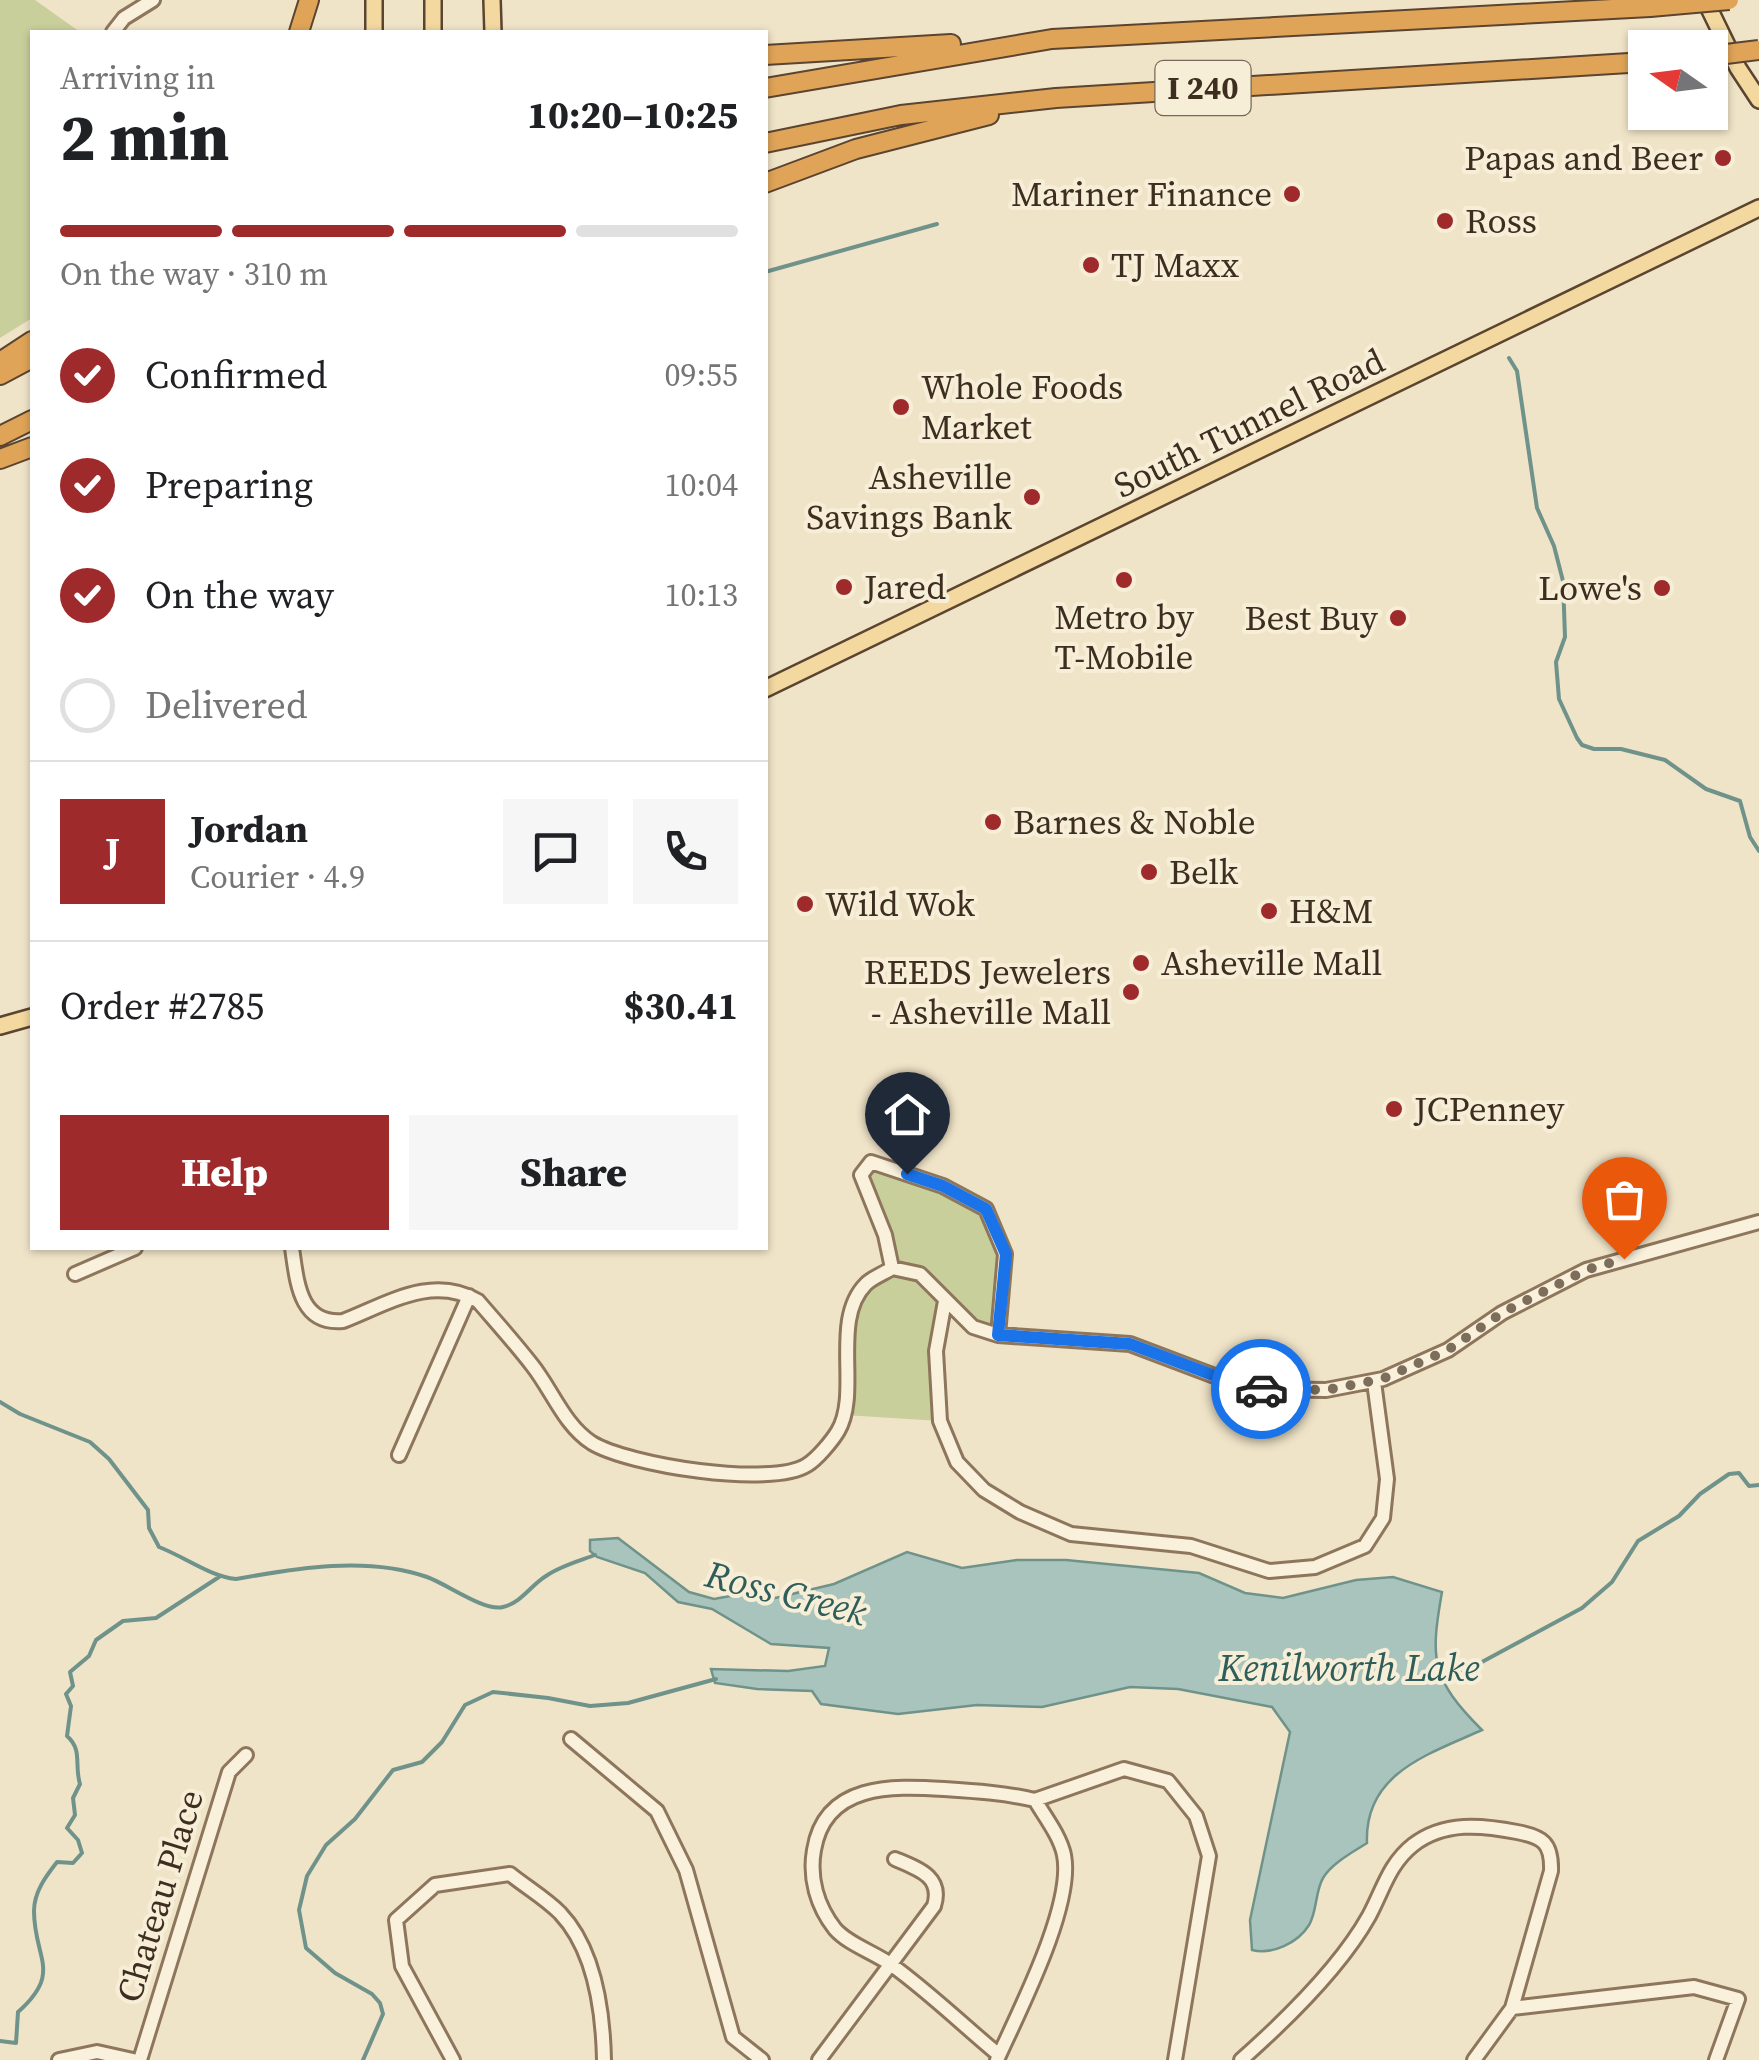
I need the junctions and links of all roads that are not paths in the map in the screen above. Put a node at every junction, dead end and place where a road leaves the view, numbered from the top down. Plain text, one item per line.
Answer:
1 (152, 0) edge
2 (310, 0) edge
3 (374, 0) edge
4 (433, 0) edge
5 (492, 0) edge
6 (1705, 0) edge
7 (1729, 0) edge
8 (115, 30) edge
9 (300, 30) edge
10 (374, 30) edge
11 (433, 30) edge
12 (493, 30) edge
13 (1052, 38) junction
14 (1759, 50) edge
15 (1728, 54) edge
16 (768, 55) edge
17 (1628, 63) edge
18 (768, 87) edge
19 (1056, 98) junction
20 (1759, 100) edge
21 (768, 142) edge
22 (768, 181) edge
23 (1759, 208) edge
24 (30, 342) edge
25 (30, 359) edge
26 (0, 362) edge
27 (0, 375) edge
28 (30, 421) edge
29 (0, 436) edge
30 (30, 448) edge
31 (0, 458) edge
32 (768, 689) edge
33 (30, 1017) edge
34 (0, 1026) edge
35 (1759, 1222) edge
36 (130, 1250) edge
37 (292, 1250) edge
38 (892, 1268) junction
39 (75, 1274) dead end
40 (469, 1296) junction
41 (945, 1301) junction
42 (998, 1335) junction
43 (1374, 1382) junction
44 (399, 1455) dead end
45 (571, 1739) dead end
46 (246, 1755) dead end
47 (1036, 1800) junction
48 (895, 1860) dead end
49 (892, 1965) junction
50 (1512, 2008) junction
51 (998, 2058) edge
52 (59, 2060) edge
53 (137, 2060) edge
54 (453, 2060) edge
55 (604, 2060) edge
56 (762, 2060) edge
57 (820, 2060) edge
58 (1175, 2060) edge
59 (1241, 2060) edge
60 (1474, 2060) edge
61 (1716, 2060) edge

1 - 8 street
2 - 9 highway
3 - 10 main road
4 - 11 main road
5 - 12 main road
6 - 20 main road
7 - 13 highway, I 240, bridge
13 - 16 highway
13 - 18 highway, I 240
14 - 15 highway, bridge
17 - 19 highway, I 240
19 - 21 highway, I 240
19 - 22 highway
23 - 32 main road, South Tunnel Road
24 - 26 highway
25 - 27 highway
28 - 29 highway
30 - 31 highway
33 - 34 main road
35 - 43 street
36 - 39 street
37 - 40 street
38 - 40 street
38 - 41 street
38 - 42 street
40 - 44 street
41 - 42 street
41 - 43 street
42 - 43 street
45 - 56 street
46 - 53 street, Chateau Place
47 - 49 street
47 - 51 street
47 - 58 street
48 - 49 street
49 - 51 street
49 - 57 street
50 - 59 street
50 - 60 street
50 - 61 street
52 - 53 street
54 - 55 street

